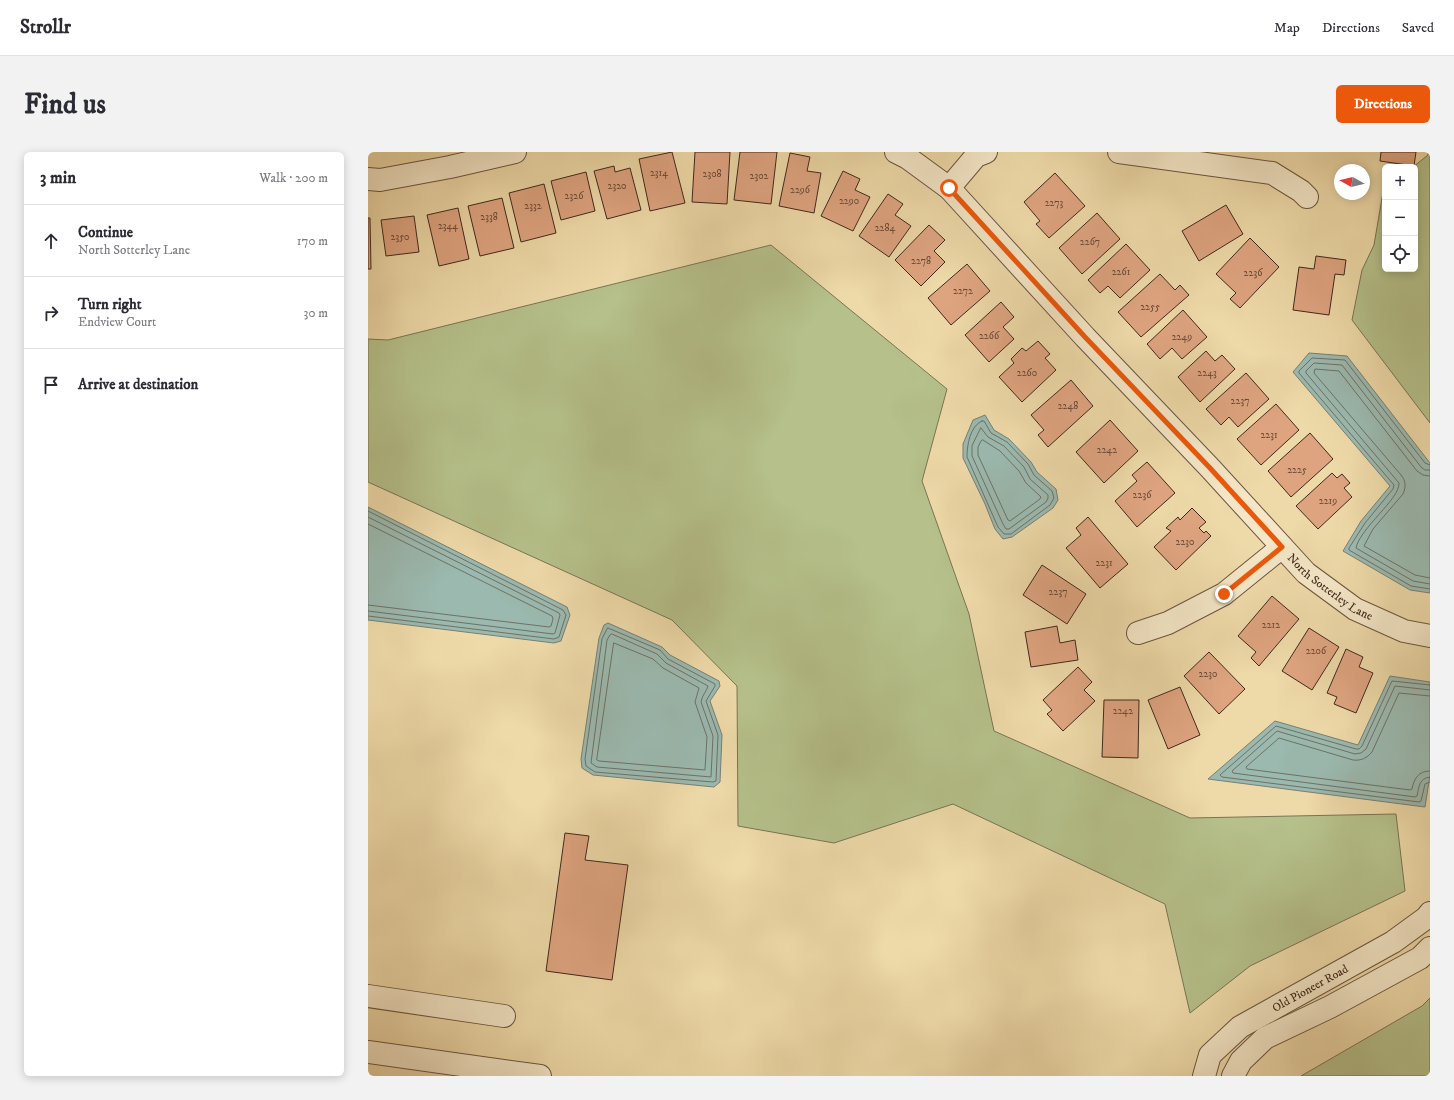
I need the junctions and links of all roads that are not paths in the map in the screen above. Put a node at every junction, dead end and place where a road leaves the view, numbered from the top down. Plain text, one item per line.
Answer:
1 (515, 152) edge
2 (896, 152) edge
3 (986, 152) edge
4 (1119, 152) edge
5 (368, 179) edge
6 (949, 188) junction
7 (1307, 197) dead end
8 (1282, 547) junction
9 (1138, 633) dead end
10 (1430, 636) edge
11 (1430, 913) edge
12 (1430, 948) edge
13 (368, 996) edge
14 (504, 1016) dead end
15 (368, 1052) edge
16 (403, 1067) edge
17 (540, 1076) edge
18 (1204, 1076) edge
19 (1233, 1076) edge

1 - 5 street
2 - 6 street, North Sotterley Lane
3 - 6 street
4 - 7 street
6 - 8 street, North Sotterley Lane
8 - 9 street
8 - 10 street, North Sotterley Lane
11 - 18 street, Old Pioneer Road
12 - 19 street, Old Pioneer Road
13 - 14 street
15 - 16 street
16 - 17 street

